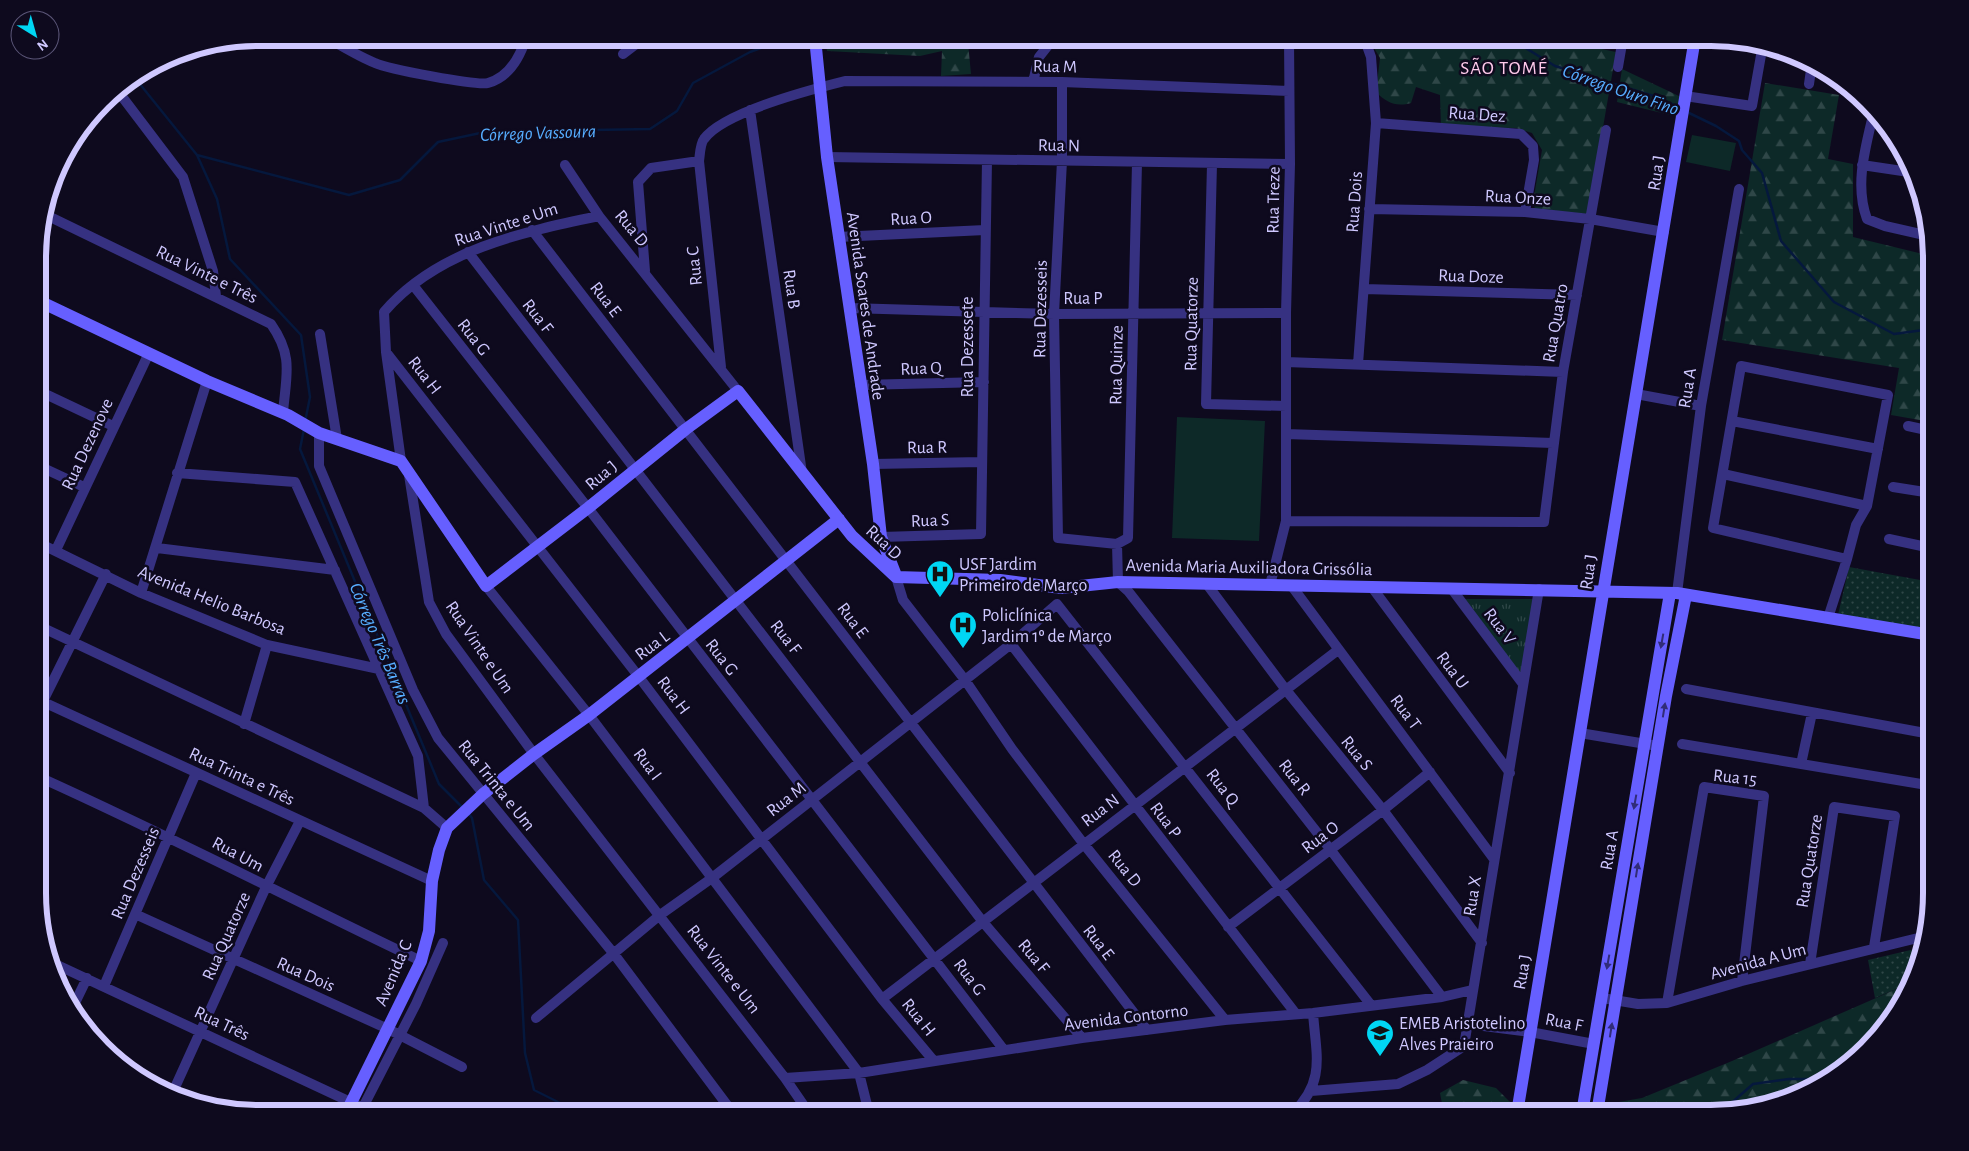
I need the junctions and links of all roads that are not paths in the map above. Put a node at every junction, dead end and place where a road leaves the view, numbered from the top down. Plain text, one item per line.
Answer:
1 (343, 46) edge
2 (523, 46) edge
3 (634, 46) edge
4 (816, 46) edge
5 (1048, 46) edge
6 (1290, 46) edge
7 (1366, 46) edge
8 (1622, 46) edge
9 (1695, 46) edge
10 (1762, 52) edge
11 (623, 54) dead end
12 (1618, 67) dead end
13 (1811, 72) edge
14 (1033, 82) junction
15 (1062, 82) junction
16 (1810, 84) dead end
17 (820, 87) junction
18 (1289, 91) junction
19 (121, 97) edge
20 (1684, 105) junction
21 (750, 110) junction
22 (1872, 120) edge
23 (1376, 123) junction
24 (1606, 130) dead end
25 (827, 157) junction
26 (987, 160) junction
27 (699, 161) junction
28 (1062, 161) junction
29 (1137, 162) junction
30 (1212, 164) junction
31 (1290, 164) junction
32 (564, 165) dead end
33 (1862, 165) junction
34 (1904, 171) edge
35 (1739, 189) dead end
36 (1369, 209) junction
37 (1525, 212) junction
38 (599, 216) junction
39 (50, 217) edge
40 (1590, 219) junction
41 (532, 230) junction
42 (985, 230) junction
43 (1664, 232) junction
44 (1921, 234) edge
45 (838, 237) junction
46 (468, 252) junction
47 (645, 271) junction
48 (413, 285) junction
49 (1364, 289) junction
50 (1577, 295) junction
51 (216, 296) junction
52 (46, 304) edge
53 (849, 308) junction
54 (984, 312) junction
55 (1286, 313) junction
56 (1054, 314) junction
57 (1133, 314) junction
58 (1207, 314) junction
59 (320, 334) dead end
60 (386, 352) junction
61 (149, 353) junction
62 (1286, 362) junction
63 (1358, 364) junction
64 (721, 367) junction
65 (1563, 372) junction
66 (207, 381) junction
67 (984, 382) junction
68 (860, 386) junction
69 (738, 391) junction
70 (46, 394) edge
71 (1636, 394) junction
72 (1286, 406) junction
73 (1701, 406) junction
74 (285, 414) junction
75 (1732, 421) junction
76 (113, 426) junction
77 (1908, 426) dead end
78 (686, 429) junction
79 (1923, 429) edge
80 (314, 430) junction
81 (1286, 434) junction
82 (337, 439) junction
83 (1553, 443) junction
84 (1878, 449) junction
85 (402, 461) junction
86 (982, 462) junction
87 (873, 464) junction
88 (636, 468) junction
89 (46, 469) edge
90 (176, 473) junction
91 (802, 473) junction
92 (1723, 474) junction
93 (409, 475) junction
94 (84, 487) junction
95 (1893, 487) dead end
96 (1923, 492) edge
97 (1867, 506) junction
98 (588, 508) junction
99 (839, 519) junction
100 (1286, 521) junction
101 (981, 534) joint
102 (881, 538) junction
103 (1889, 539) dead end
104 (1117, 544) junction
105 (46, 545) edge
106 (537, 546) junction
107 (1923, 546) edge
108 (157, 548) junction
109 (56, 550) junction
110 (1846, 559) junction
111 (787, 560) junction
112 (335, 570) junction
113 (106, 574) junction
114 (896, 577) junction
115 (1118, 582) junction
116 (1206, 584) junction
117 (1270, 585) junction
118 (1291, 585) junction
119 (486, 586) junction
120 (1371, 586) junction
121 (1061, 588) junction
122 (1451, 588) junction
123 (1539, 589) junction
124 (1603, 590) junction
125 (141, 593) junction
126 (1678, 594) junction
127 (737, 600) junction
128 (1057, 604) junction
129 (1828, 618) junction
130 (46, 629) edge
131 (1923, 634) edge
132 (688, 639) junction
133 (72, 642) junction
134 (1011, 644) junction
135 (267, 645) junction
136 (1338, 650) junction
137 (379, 668) junction
138 (639, 677) junction
139 (965, 680) junction
140 (1523, 684) junction
141 (1686, 689) dead end
142 (1286, 690) junction
143 (46, 691) edge
144 (46, 702) edge
145 (1812, 713) junction
146 (590, 715) junction
147 (911, 722) junction
148 (244, 724) junction
149 (1236, 728) junction
150 (1580, 733) junction
151 (1923, 733) edge
152 (1645, 744) junction
153 (1682, 744) dead end
154 (1658, 746) junction
155 (534, 754) junction
156 (862, 761) junction
157 (1801, 764) junction
158 (1186, 766) junction
159 (1430, 772) junction
160 (196, 773) junction
161 (1510, 773) junction
162 (46, 780) edge
163 (1921, 784) dead end
164 (483, 794) junction
165 (812, 800) junction
166 (1134, 804) junction
167 (424, 808) junction
168 (1383, 810) junction
169 (300, 821) junction
170 (1632, 821) junction
171 (1645, 822) junction
172 (447, 828) junction
173 (168, 837) junction
174 (762, 839) junction
175 (1083, 843) junction
176 (1330, 849) junction
177 (1494, 858) junction
178 (712, 878) junction
179 (432, 881) junction
180 (1033, 882) junction
181 (266, 887) junction
182 (1280, 887) junction
183 (135, 914) junction
184 (660, 916) junction
185 (983, 922) junction
186 (1228, 927) junction
187 (1918, 938) edge
188 (443, 943) dead end
189 (1482, 943) junction
190 (1874, 947) junction
191 (614, 954) junction
192 (936, 958) junction
193 (234, 959) junction
194 (421, 961) junction
195 (1810, 964) junction
196 (59, 966) edge
197 (87, 978) junction
198 (1742, 981) junction
199 (104, 986) junction
200 (1472, 990) junction
201 (1442, 997) junction
202 (882, 998) junction
203 (1602, 998) junction
204 (1616, 1000) junction
205 (76, 1001) edge
206 (1667, 1003) junction
207 (1372, 1005) junction
208 (1313, 1013) junction
209 (1296, 1014) junction
210 (536, 1018) dead end
211 (1225, 1020) junction
212 (1468, 1024) junction
213 (1147, 1030) junction
214 (201, 1031) junction
215 (394, 1032) junction
216 (1530, 1032) junction
217 (1082, 1038) junction
218 (1594, 1044) junction
219 (1004, 1050) junction
220 (1591, 1059) junction
221 (933, 1060) junction
222 (1606, 1060) junction
223 (462, 1067) dead end
224 (859, 1073) junction
225 (786, 1078) junction
226 (175, 1088) edge
227 (1312, 1091) junction
228 (346, 1105) edge
229 (356, 1105) edge
230 (727, 1105) edge
231 (804, 1105) edge
232 (867, 1105) edge
233 (1300, 1105) edge
234 (1518, 1105) edge
235 (1583, 1105) edge
236 (1598, 1105) edge

1 - 2 street
3 - 11 street
4 - 17 street, Avenida Soares de Andrade
5 - 14 street
6 - 18 street, Rua Treze
7 - 23 street, Rua Dois
8 - 12 street
9 - 20 street, Rua J
10 - 20 street
13 - 16 street
14 - 15 street, Rua M
14 - 17 street, Rua M
15 - 18 street, Rua M
15 - 28 street, Rua Dezesseis
17 - 21 street
17 - 25 street, Avenida Soares de Andrade
18 - 31 street, Rua Treze
19 - 51 street
20 - 43 street, Rua J
21 - 27 street
21 - 91 street, Rua B
22 - 33 street
23 - 36 street, Rua Dois
23 - 37 street, Rua Dez
24 - 40 street, Rua Quatro
25 - 26 street, Rua N
25 - 45 street, Avenida Soares de Andrade
26 - 28 street, Rua N
26 - 42 street, Rua Dezessete
27 - 47 street
27 - 64 street, Rua C
28 - 29 street, Rua N
28 - 56 street, Rua Dezesseis
29 - 30 street, Rua N
29 - 57 street, Rua Quinze
30 - 31 street, Rua N
30 - 58 street, Rua Quatorze
31 - 55 street, Rua Treze
32 - 38 street, Rua D
33 - 34 street
33 - 44 street
35 - 73 street, Rua A
36 - 37 street, Rua Onze
36 - 49 street, Rua Dois
37 - 40 street, Rua Onze
38 - 41 street, Rua Vinte e Um
38 - 47 street, Rua D
39 - 51 street, Rua Vinte e Três
40 - 43 street, Rua Onze
40 - 50 street, Rua Quatro
41 - 46 street, Rua Vinte e Um
41 - 78 street, Rua E
42 - 45 street, Rua O
42 - 54 street, Rua Dezessete
43 - 71 street, Rua J
45 - 53 street, Avenida Soares de Andrade
46 - 48 street, Rua Vinte e Um
46 - 88 street, Rua F
47 - 64 street, Rua D
48 - 60 street, Rua Vinte e Um
48 - 98 street, Rua G
49 - 50 street, Rua Doze
49 - 63 street, Rua Dois
50 - 65 street, Rua Quatro
51 - 74 street, Rua Vinte e Três
52 - 61 street
53 - 54 street, Rua P
53 - 68 street, Avenida Soares de Andrade
54 - 56 street, Rua P
54 - 67 street, Rua Dezessete
55 - 58 street, Rua P
55 - 62 street, Rua Treze
56 - 57 street, Rua P
56 - 104 street, Rua Dezesseis
57 - 58 street, Rua P
57 - 104 street, Rua Quinze
58 - 72 street, Rua Quatorze
59 - 82 street
60 - 85 street, Rua Vinte e Um
60 - 106 street, Rua H
61 - 66 street
61 - 76 street, Rua Dezenove
62 - 63 street
62 - 72 street, Rua Treze
63 - 65 street
64 - 69 street, Rua D
65 - 83 street, Rua Quatro
66 - 74 street
66 - 90 street
67 - 68 street, Rua Q
67 - 86 street, Rua Dezessete
68 - 87 street, Avenida Soares de Andrade
69 - 78 street, Rua J
69 - 91 street, Rua D
70 - 76 street
71 - 73 street
71 - 124 street, Rua J
72 - 81 street, Rua Treze
73 - 126 street, Rua A
74 - 80 street
75 - 84 street
75 - 84 street
75 - 92 street
76 - 94 street, Rua Dezenove
77 - 79 street
78 - 88 street, Rua J
78 - 111 street, Rua E
80 - 82 street
80 - 164 street, Rua Trinta e Um
81 - 83 street
81 - 100 street, Rua Treze
82 - 85 street
83 - 100 street, Rua Quatro
84 - 97 street
85 - 93 street, Rua Vinte e Um
86 - 87 street, Rua R
86 - 101 street, Rua Dezessete
87 - 102 street, Avenida Soares de Andrade
88 - 98 street, Rua J
88 - 127 street, Rua F
89 - 94 street
90 - 108 street
90 - 112 street
91 - 99 street, Rua D
92 - 97 street
92 - 110 street
93 - 119 street, Rua I
93 - 155 street, Rua Vinte e Um
94 - 109 street, Rua Dezenove
95 - 96 street
97 - 110 street
98 - 106 street, Rua J
98 - 132 street, Rua G
99 - 111 street, Rua L
99 - 114 street, Rua D
100 - 117 street, Rua Treze
101 - 102 street, Rua S
102 - 114 street, Avenida Soares de Andrade
103 - 107 street
104 - 115 street
105 - 109 street, Avenida Helio Barbosa
106 - 119 street, Rua J
106 - 138 street, Rua H
108 - 112 street
108 - 125 street
109 - 113 street, Avenida Helio Barbosa
110 - 129 street
111 - 127 street, Rua L
111 - 147 street, Rua E
112 - 137 street
113 - 125 street, Avenida Helio Barbosa
113 - 133 street
114 - 121 street, Avenida Maria Auxiliadora Grissólia
114 - 139 street, Rua D
115 - 116 street, Avenida Maria Auxiliadora Grissólia
115 - 121 street, Avenida Maria Auxiliadora Grissólia
115 - 149 street, Rua R
116 - 117 street, Avenida Maria Auxiliadora Grissólia
116 - 142 street, Rua S
117 - 118 street, Avenida Maria Auxiliadora Grissólia
118 - 120 street, Avenida Maria Auxiliadora Grissólia
118 - 136 street, Rua T
119 - 146 street, Rua I
120 - 122 street, Avenida Maria Auxiliadora Grissólia
120 - 161 street, Rua U
121 - 128 street
122 - 123 street, Avenida Maria Auxiliadora Grissólia
122 - 140 street, Rua V
123 - 124 street, Avenida Maria Auxiliadora Grissólia
123 - 140 street, Rua X
124 - 126 street, Avenida Maria Auxiliadora Grissólia
124 - 150 street, Rua J
125 - 135 street, Avenida Helio Barbosa
126 - 129 street, Avenida Maria Auxiliadora Grissólia
126 -> 152 street, Rua A
154 -> 126 street, Rua A
127 - 132 street, Rua L
127 - 156 street, Rua F
128 - 134 street, Rua M
128 - 158 street, Rua Q
129 - 131 street, Avenida Maria Auxiliadora Grissólia
130 - 133 street
132 - 138 street, Rua L
132 - 165 street, Rua G
133 - 143 street
133 - 148 street
134 - 139 street, Rua M
134 - 166 street, Rua P
135 - 137 street, Avenida Helio Barbosa
135 - 148 street
136 - 142 street, Rua N
136 - 159 street, Rua T
137 - 167 street
138 - 146 street, Rua L
138 - 174 street, Rua H
139 - 147 street, Rua M
139 - 175 street, Rua D
140 - 161 street, Rua X
141 - 145 street
142 - 149 street, Rua N
142 - 168 street, Rua S
144 - 160 street, Rua Trinta e Três
145 - 151 street
145 - 157 street
146 - 155 street, Rua L
146 - 178 street, Rua I
147 - 156 street, Rua M
147 - 180 street, Rua E
148 - 167 street
149 - 158 street, Rua N
149 - 176 street, Rua R
150 - 152 street
150 - 216 street, Rua J
152 - 154 street
152 -> 170 street, Rua A
153 - 157 street
154 - 171 street, Rua A
155 - 164 street, Rua L
155 - 184 street, Rua Vinte e Um
156 - 165 street, Rua M
156 - 185 street, Rua F
157 - 163 street
158 - 166 street, Rua N
158 - 182 street, Rua Q
159 - 168 street, Rua O
159 - 177 street, Rua T
160 - 169 street, Rua Trinta e Três
160 - 173 street, Rua Dezesseis
161 - 177 street, Rua X
162 - 173 street, Rua Um
164 - 172 street, Avenida C
164 - 191 street, Rua Trinta e Um
165 - 174 street, Rua M
165 - 192 street, Rua G
166 - 175 street, Rua N
166 - 186 street, Rua P
167 - 172 street
168 - 176 street, Rua O
168 - 189 street, Rua S
169 - 179 street, Rua Trinta e Três
169 - 181 street, Rua Quatorze
170 - 171 street
170 -> 203 street, Rua A
204 -> 171 street, Rua A
172 - 179 street, Avenida C
173 - 181 street, Rua Um
173 - 183 street, Rua Dezesseis
174 - 178 street, Rua M
174 - 202 street, Rua H
175 - 180 street, Rua N
175 - 211 street, Rua D
176 - 182 street, Rua O
176 - 201 street, Rua R
177 - 189 street, Rua X
178 - 184 street, Rua M
178 - 224 street, Rua I
179 - 194 street, Avenida C
180 - 185 street, Rua N
180 - 213 street, Rua E
181 - 193 street, Rua Quatorze
181 - 194 street, Rua Um
182 - 186 street, Rua O
182 - 207 street, Rua Q
183 - 193 street, Rua Dois
183 - 199 street, Rua Dezesseis
184 - 191 street, Rua M
184 - 225 street, Rua Vinte e Um
185 - 192 street, Rua N
185 - 217 street, Rua F
186 - 209 street, Rua P
187 - 190 street, Avenida A Um
188 - 215 street
189 - 200 street, Rua X
190 - 195 street, Avenida A Um
190 - 195 street, Rua Quatorze
191 - 210 street, Rua M
191 - 230 street, Rua Trinta e Um
192 - 202 street, Rua N
192 - 219 street, Rua G
193 - 214 street, Rua Quatorze
193 - 215 street, Rua Dois
194 - 215 street, Avenida C
195 - 198 street, Avenida A Um
196 - 197 street, Rua Três
197 - 199 street, Rua Três
197 - 205 street
198 - 206 street, Avenida A Um
198 - 206 street, Rua 15
199 - 214 street, Rua Três
200 - 201 street, Avenida Contorno
200 - 212 street, Rua X
201 - 207 street, Avenida Contorno
202 - 221 street, Rua H
203 - 204 street, Avenida A Um
203 - 218 street, Rua A
204 - 206 street, Avenida A Um
222 -> 204 street, Rua A
207 - 208 street, Avenida Contorno
208 - 209 street, Avenida Contorno
208 - 227 street
209 - 211 street, Avenida Contorno
211 - 213 street, Avenida Contorno
212 - 216 street, Rua F
212 - 227 street, Rua X
213 - 217 street, Avenida Contorno
214 - 226 street, Rua Quatorze
214 - 228 street, Rua Três
215 - 223 street, Rua Dois
215 - 229 street, Avenida C
216 - 218 street, Rua F
216 - 234 street, Rua J
217 - 219 street, Avenida Contorno
218 - 220 street, Rua A
219 - 221 street, Avenida Contorno
220 - 222 street
220 - 235 street, Rua A
221 - 224 street, Avenida Contorno
222 - 236 street, Rua A
224 - 225 street, Avenida Contorno
224 - 232 street
225 - 231 street, Rua Vinte e Um
227 - 233 street

